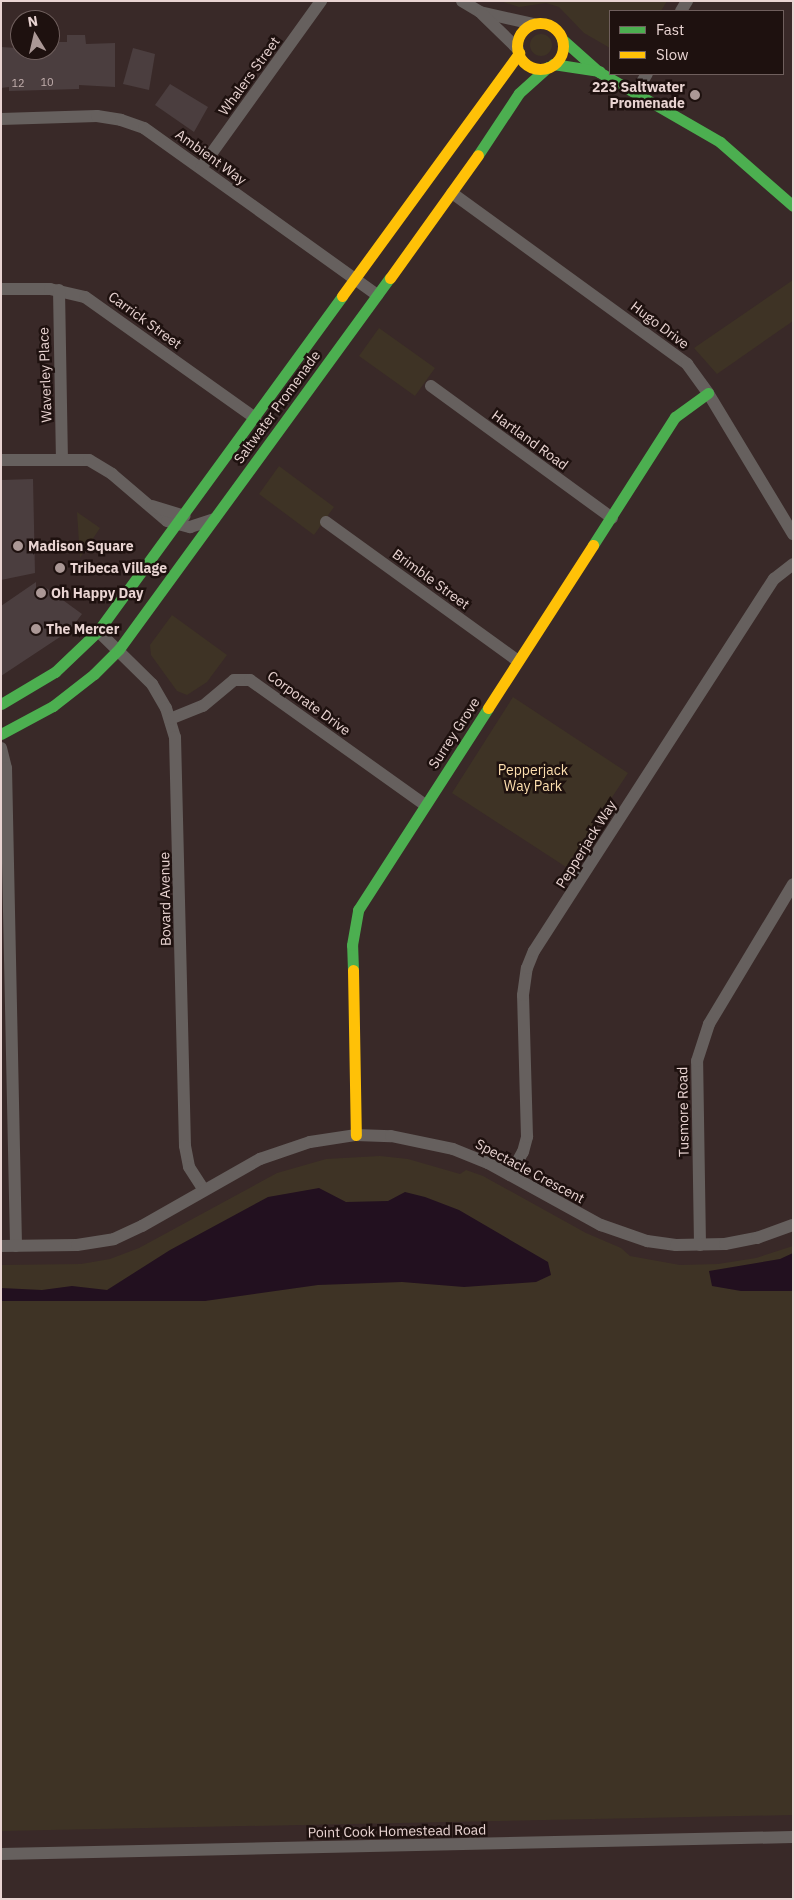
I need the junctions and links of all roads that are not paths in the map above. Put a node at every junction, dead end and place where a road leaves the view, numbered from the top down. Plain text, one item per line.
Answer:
1 (321, 1) edge
2 (462, 1) edge
3 (480, 12) junction
4 (533, 24) junction
5 (562, 39) junction
6 (518, 51) junction
7 (551, 66) junction
8 (599, 72) junction
9 (646, 75) edge
10 (636, 92) junction
11 (1, 119) edge
12 (201, 168) junction
13 (452, 193) junction
14 (793, 206) edge
15 (354, 279) junction
16 (1, 289) edge
17 (59, 290) junction
18 (377, 295) junction
19 (431, 386) dead end
20 (708, 392) junction
21 (255, 418) junction
22 (62, 458) junction
23 (1, 460) edge
24 (217, 518) junction
25 (612, 518) junction
26 (180, 520) junction
27 (326, 522) dead end
28 (793, 534) edge
29 (793, 564) edge
30 (98, 631) junction
31 (119, 649) junction
32 (518, 661) junction
33 (1, 704) edge
34 (170, 719) junction
35 (1, 734) edge
36 (1, 748) edge
37 (425, 805) junction
38 (793, 884) edge
39 (356, 1135) junction
40 (510, 1175) junction
41 (204, 1190) junction
42 (793, 1225) edge
43 (700, 1245) junction
44 (1, 1246) edge
45 (16, 1246) junction
46 (793, 1838) edge
47 (1, 1854) edge

1 - 12 street, Whalers Street
2 - 3 street
3 - 4 street
3 - 6 street
4 - 5 street
4 - 6 street
5 - 7 street
5 - 8 street
6 - 7 street
6 - 15 street, Saltwater Promenade
7 - 8 street
7 - 13 street, Saltwater Promenade
8 - 10 street
9 - 10 street
10 - 14 street
11 - 12 street, Ambient Way
12 - 15 street, Ambient Way
13 - 18 street, Saltwater Promenade
13 - 20 street, Hugo Drive
15 - 18 street, Ambient Way
15 - 21 street, Saltwater Promenade
16 - 17 street, Carrick Street
17 - 21 street, Carrick Street
17 - 22 street, Waverley Place
18 - 24 street, Saltwater Promenade
19 - 25 street, Hartland Road
20 - 25 street, Surrey Grove
20 - 28 street, Hugo Drive
21 - 26 street, Saltwater Promenade
22 - 23 street
22 - 26 street
24 - 26 street
24 - 31 street, Saltwater Promenade
25 - 32 street, Surrey Grove
26 - 30 street, Saltwater Promenade
27 - 32 street, Brimble Street
29 - 40 street, Pepperjack Way
30 - 31 street, Bovard Avenue
30 - 33 street, Saltwater Promenade
31 - 34 street, Bovard Avenue
31 - 35 street, Saltwater Promenade
32 - 37 street, Surrey Grove
34 - 37 street, Corporate Drive
34 - 41 street, Bovard Avenue
36 - 45 street
37 - 39 street, Surrey Grove
38 - 43 street, Tusmore Road
39 - 40 street, Spectacle Crescent
39 - 41 street, Spectacle Crescent
40 - 43 street, Spectacle Crescent
41 - 45 street, Spectacle Crescent
42 - 43 street, Spectacle Crescent
44 - 45 street, Spectacle Crescent
46 - 47 street, Point Cook Homestead Road

